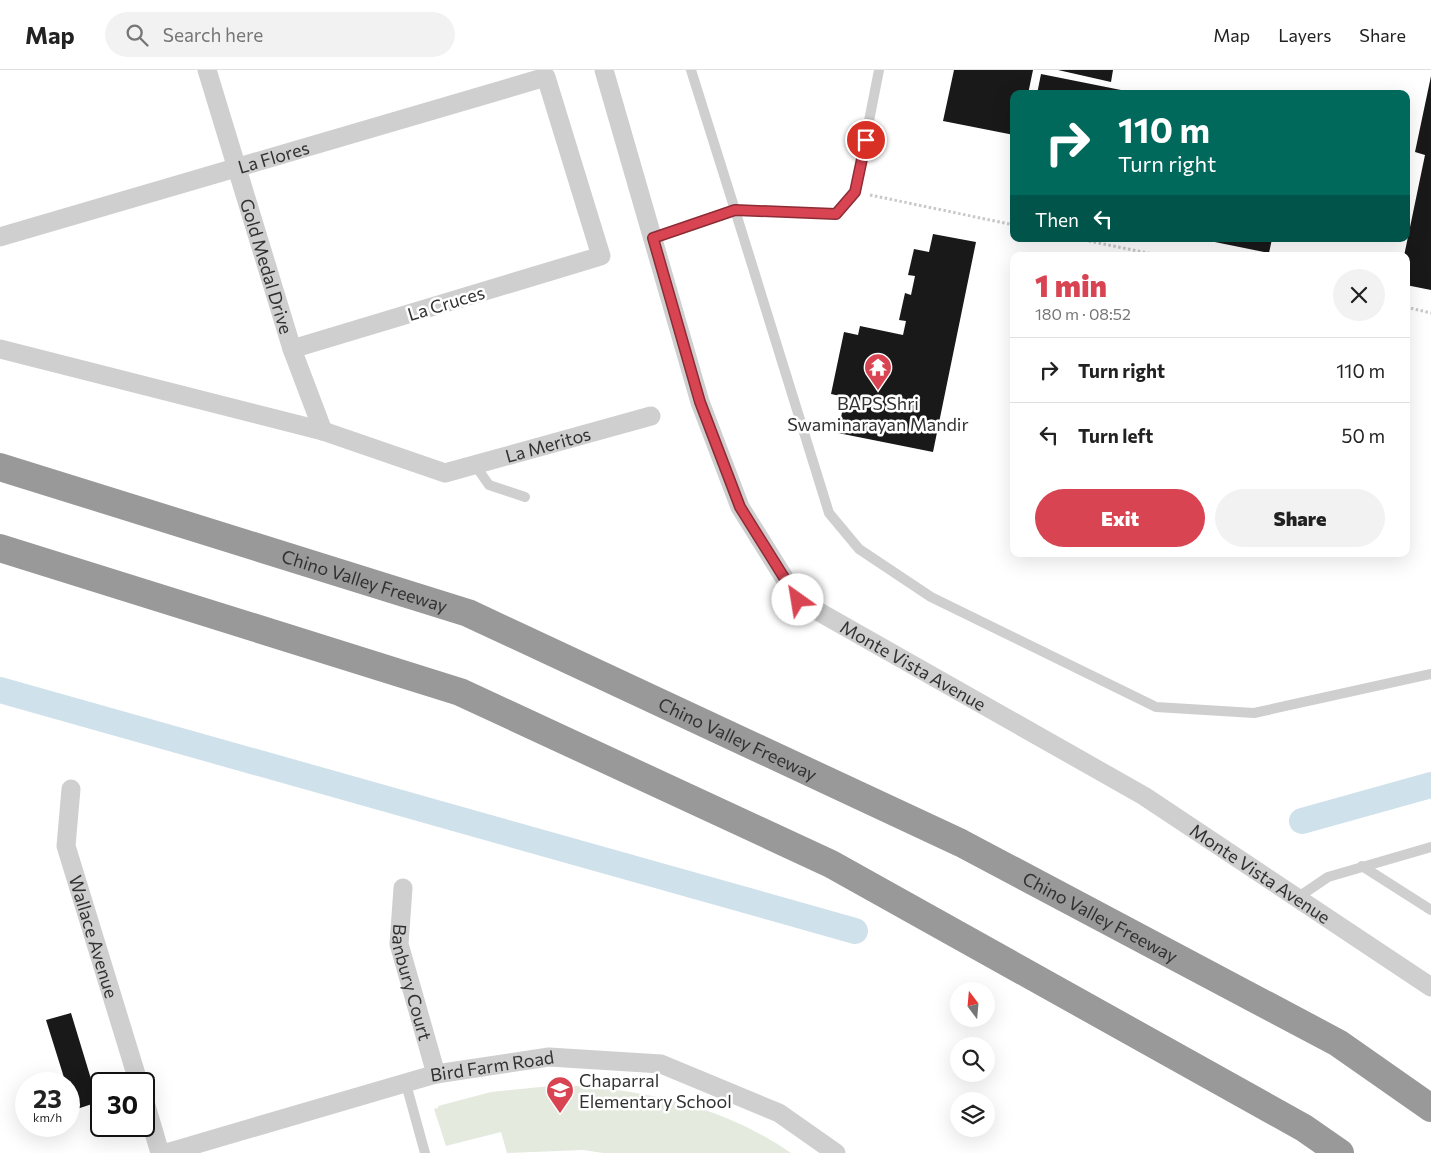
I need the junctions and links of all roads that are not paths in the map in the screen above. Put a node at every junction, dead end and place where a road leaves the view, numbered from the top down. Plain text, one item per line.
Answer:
1 (207, 70) edge
2 (604, 70) edge
3 (691, 70) edge
4 (879, 70) edge
5 (236, 169) junction
6 (735, 210) junction
7 (0, 237) edge
8 (653, 238) junction
9 (601, 256) joint
10 (0, 349) edge
11 (292, 350) junction
12 (651, 416) dead end
13 (323, 431) junction
14 (474, 465) junction
15 (0, 467) edge
16 (524, 497) dead end
17 (0, 548) edge
18 (1431, 674) edge
19 (71, 788) dead end
20 (1431, 847) edge
21 (1362, 866) junction
22 (403, 888) dead end
23 (1297, 898) junction
24 (1431, 910) edge
25 (1431, 987) edge
26 (135, 1072) edge
27 (436, 1074) junction
28 (406, 1084) junction
29 (1431, 1108) edge
30 (155, 1136) edge
31 (160, 1153) edge
32 (166, 1153) edge
33 (425, 1153) edge
34 (836, 1153) edge
35 (1340, 1153) edge

1 - 5 street, Gold Medal Drive
2 - 8 street, Monte Vista Avenue
3 - 6 lane
4 - 6 lane
5 - 7 street, La Flores
5 - 9 street, La Flores
5 - 11 street, Gold Medal Drive
6 - 8 lane
6 - 18 lane
8 - 23 street, Monte Vista Avenue
9 - 11 street, La Cruces
10 - 13 street
11 - 13 street, Gold Medal Drive
12 - 14 street, La Meritos
13 - 14 street, La Meritos
14 - 16 lane
15 - 29 highway, Chino Valley Freeway
17 - 35 highway
19 - 26 street, Wallace Avenue
20 - 21 lane
21 - 23 lane
21 - 24 lane
22 - 27 street, Banbury Court
23 - 25 street, Monte Vista Avenue
27 - 28 street, Bird Farm Road
27 - 34 street, Bird Farm Road
28 - 32 street, Bird Farm Road
28 - 33 lane
30 - 31 street

